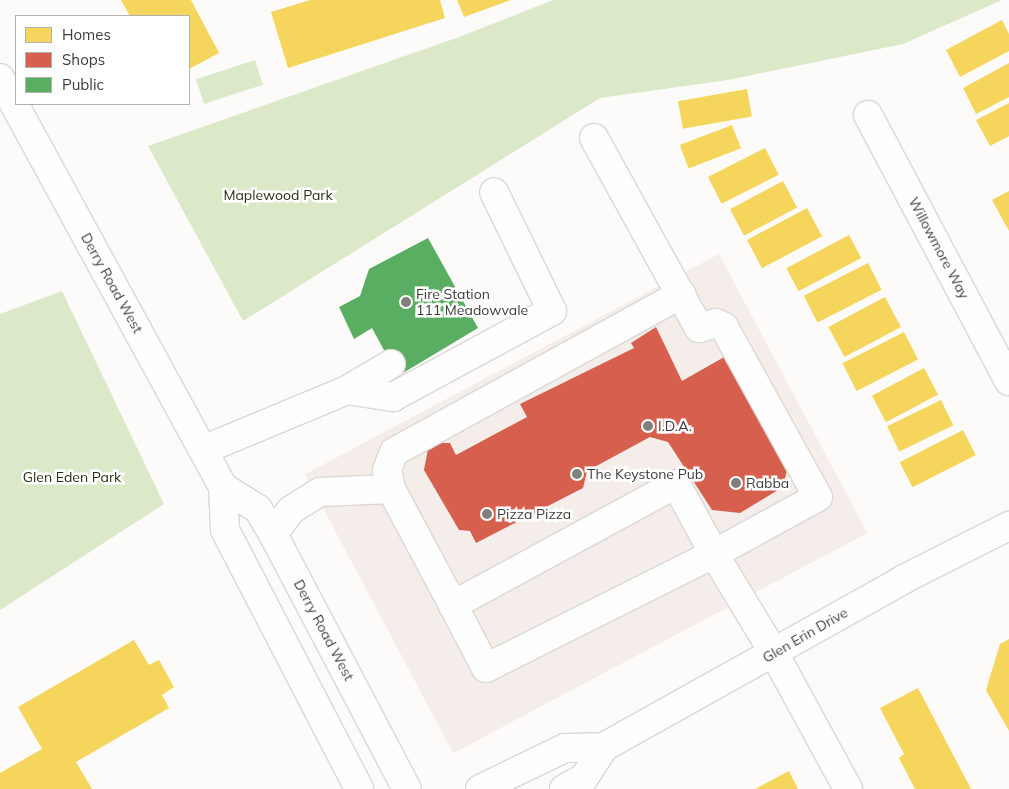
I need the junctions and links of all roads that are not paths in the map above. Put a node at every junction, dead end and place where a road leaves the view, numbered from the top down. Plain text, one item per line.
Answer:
1 (0, 78) edge
2 (868, 115) dead end
3 (594, 138) dead end
4 (494, 192) dead end
5 (681, 294) junction
6 (392, 364) dead end
7 (1009, 381) edge
8 (347, 390) junction
9 (203, 450) junction
10 (223, 487) junction
11 (391, 489) junction
12 (1009, 526) edge
13 (273, 534) junction
14 (714, 554) junction
15 (453, 605) junction
16 (774, 653) junction
17 (604, 748) junction
18 (359, 789) edge
19 (406, 789) edge
20 (480, 789) edge
21 (564, 789) edge
22 (848, 789) edge

1 - 9 main road, Derry Road West
2 - 7 main road, Willowmore Way
3 - 5 main road
4 - 8 main road
5 - 11 main road
5 - 14 main road
6 - 8 main road
8 - 9 main road
9 - 10 main road, Derry Road West
10 - 13 main road, Derry Road West
10 - 18 main road, Derry Road West
11 - 13 main road
11 - 15 main road
12 - 16 main road, Glen Erin Drive
13 - 19 main road, Derry Road West
14 - 15 main road
14 - 15 main road
14 - 16 main road
16 - 17 main road, Glen Erin Drive
16 - 22 main road
17 - 20 main road, Glen Erin Drive
17 - 21 main road, Glen Erin Drive

